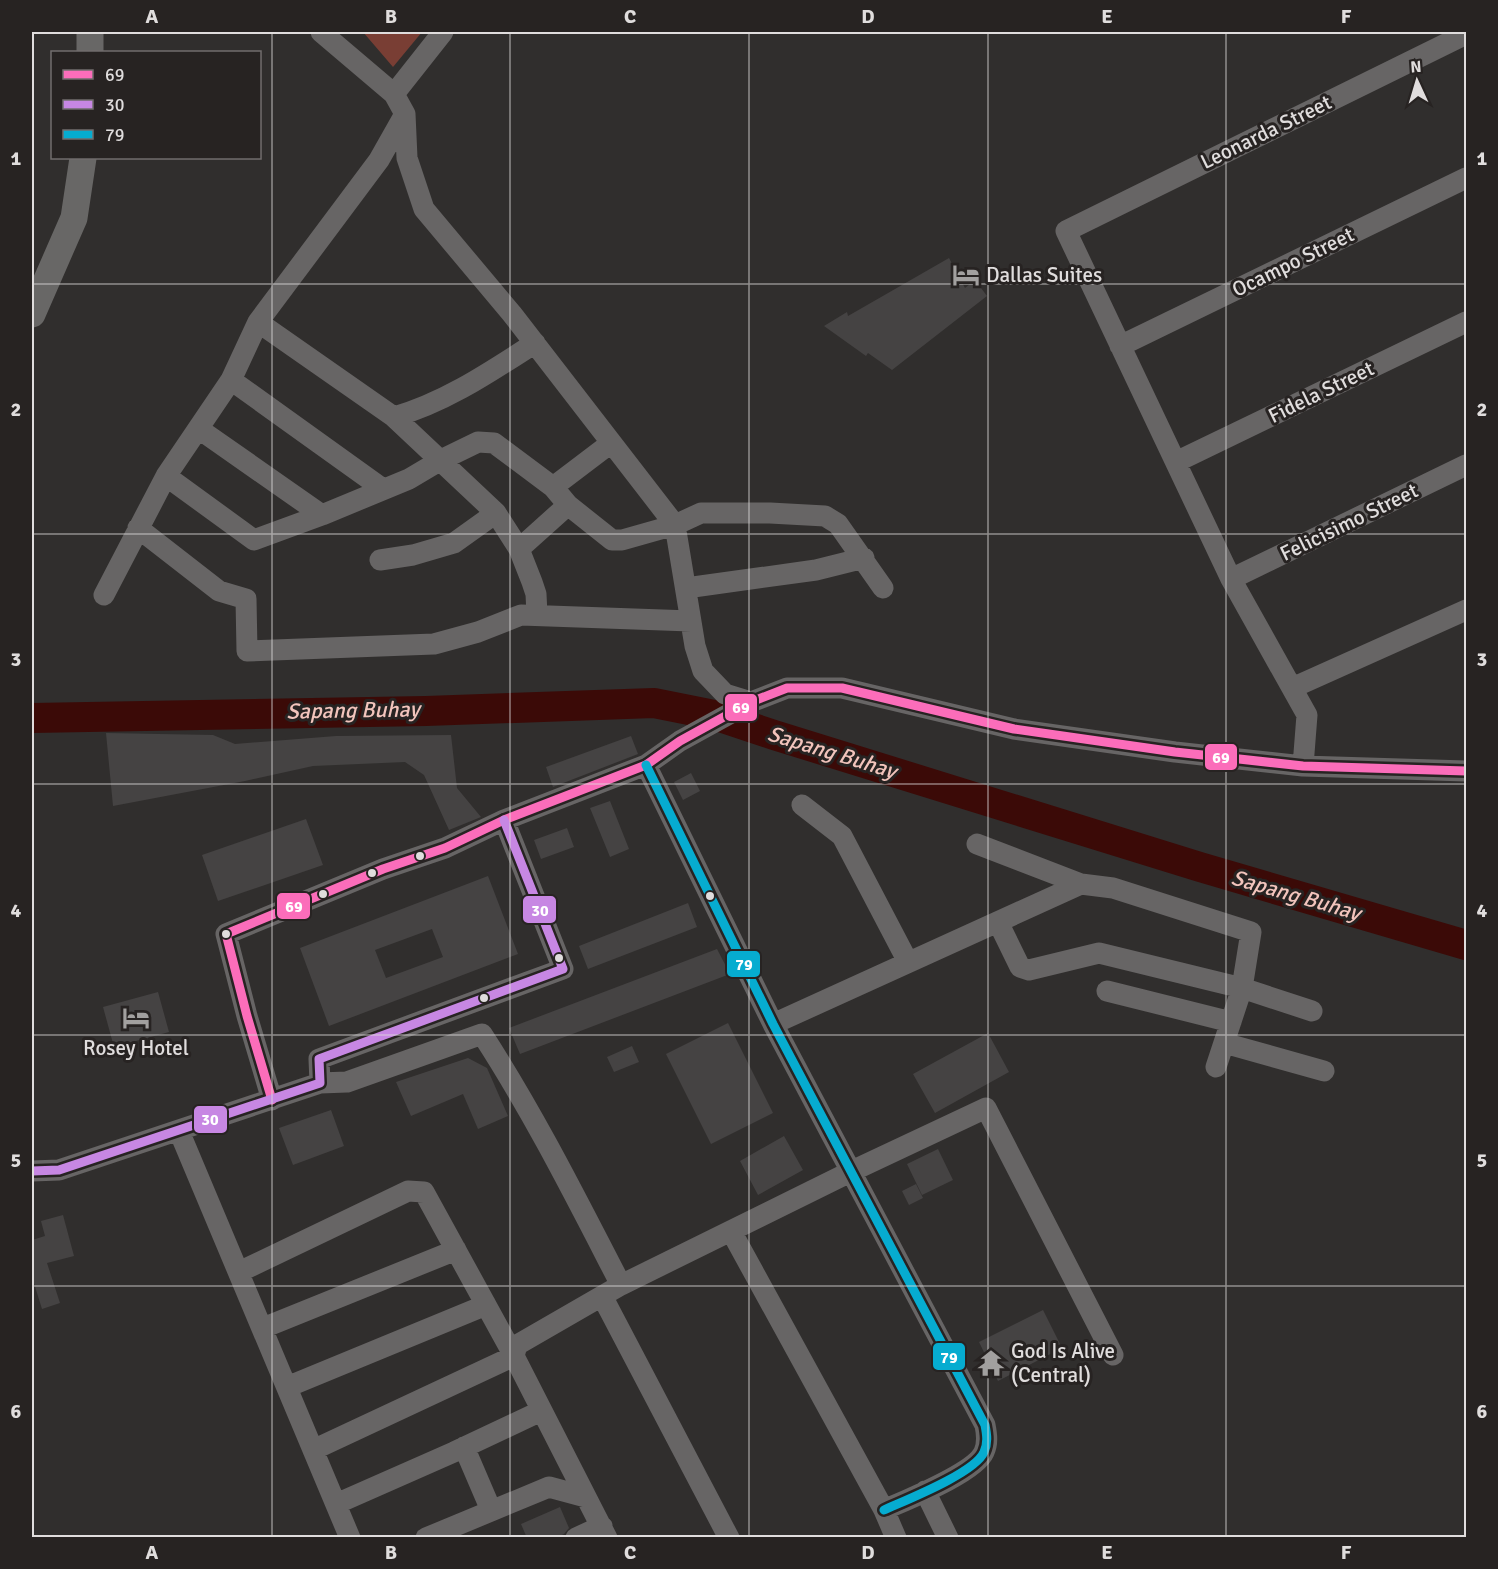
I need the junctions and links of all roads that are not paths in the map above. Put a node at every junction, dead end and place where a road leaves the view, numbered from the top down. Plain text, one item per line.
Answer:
1 (90, 32) edge
2 (321, 32) edge
3 (442, 32) edge
4 (1467, 34) edge
5 (90, 51) edge
6 (394, 94) junction
7 (405, 114) junction
8 (83, 159) edge
9 (1467, 178) edge
10 (32, 314) edge
11 (258, 322) junction
12 (1467, 322) edge
13 (534, 343) junction
14 (1120, 346) junction
15 (231, 380) junction
16 (394, 417) junction
17 (199, 429) junction
18 (611, 443) junction
19 (441, 460) junction
20 (1176, 462) junction
21 (1467, 465) edge
22 (166, 476) junction
23 (553, 487) junction
24 (383, 489) junction
25 (568, 505) junction
26 (496, 513) junction
27 (322, 515) junction
28 (675, 525) junction
29 (138, 528) junction
30 (519, 549) junction
31 (864, 558) junction
32 (380, 560) dead end
33 (1231, 579) junction
34 (686, 588) junction
35 (883, 588) dead end
36 (104, 595) dead end
37 (1467, 610) edge
38 (537, 615) junction
39 (692, 621) junction
40 (1292, 688) junction
41 (745, 706) junction
42 (646, 765) junction
43 (1303, 766) junction
44 (1467, 771) edge
45 (802, 805) dead end
46 (504, 820) junction
47 (977, 844) dead end
48 (1081, 884) junction
49 (998, 922) junction
50 (908, 962) junction
51 (1242, 988) junction
52 (1107, 990) dead end
53 (1312, 1011) dead end
54 (1231, 1022) junction
55 (773, 1024) junction
56 (1224, 1043) junction
57 (1216, 1067) dead end
58 (1324, 1071) dead end
59 (320, 1083) junction
60 (272, 1100) junction
61 (178, 1131) junction
62 (32, 1172) edge
63 (850, 1172) junction
64 (731, 1232) junction
65 (456, 1250) junction
66 (239, 1272) junction
67 (621, 1285) junction
68 (602, 1296) junction
69 (486, 1305) junction
70 (263, 1328) junction
71 (1113, 1355) dead end
72 (513, 1356) junction
73 (287, 1387) junction
74 (541, 1411) junction
75 (464, 1447) junction
76 (313, 1450) junction
77 (925, 1491) junction
78 (586, 1497) junction
79 (336, 1504) junction
80 (491, 1510) junction
81 (884, 1510) junction
82 (604, 1532) edge
83 (350, 1538) edge
84 (426, 1538) edge
85 (576, 1538) edge
86 (729, 1538) edge
87 (896, 1538) edge
88 (948, 1538) edge

1 - 5 main road
2 - 6 street
3 - 6 street
4 - 14 street, Leonarda Street
6 - 7 street
7 - 11 street
7 - 13 street
8 - 10 main road
9 - 14 street, Ocampo Street
11 - 15 street
11 - 16 street
12 - 20 street, Fidela Street
13 - 16 street
13 - 18 street
14 - 20 street
15 - 17 street
15 - 24 street
16 - 19 street
17 - 22 street
17 - 27 street
18 - 23 street
18 - 28 street
19 - 23 street
19 - 24 street
19 - 26 street
20 - 33 street
21 - 33 street, Felicisimo Street
22 - 27 street
22 - 29 street
23 - 25 street
24 - 27 street
25 - 28 street
25 - 30 street
26 - 30 street
26 - 32 street
28 - 31 street
28 - 34 street
29 - 36 street
29 - 38 street
30 - 38 street
31 - 34 street
31 - 35 street
33 - 40 street
34 - 39 street
37 - 40 street
38 - 39 street
39 - 41 street
40 - 43 street
41 - 42 street
41 - 43 street
42 - 46 street
42 - 55 street
43 - 44 street
45 - 50 street
46 - 59 street
46 - 60 street
47 - 48 street
48 - 49 street
48 - 51 street
49 - 50 street
49 - 51 street
50 - 55 street
51 - 53 street
51 - 54 street
52 - 54 street
54 - 56 street
55 - 63 street
56 - 57 street
56 - 58 street
59 - 60 street
59 - 67 street
60 - 61 street
61 - 62 street
61 - 66 street
63 - 64 street
63 - 71 street
63 - 77 street
64 - 67 street
64 - 81 street
65 - 66 street
65 - 69 street
65 - 70 street
66 - 70 street
67 - 68 street
68 - 72 street
68 - 86 street
69 - 72 street
69 - 73 street
70 - 73 street
72 - 74 street
72 - 76 street
73 - 76 street
74 - 75 street
74 - 78 street
75 - 79 street
75 - 80 street
76 - 79 street
77 - 81 street
77 - 88 street
78 - 80 street
78 - 82 street
79 - 83 street
80 - 84 street
81 - 87 street
82 - 85 street

